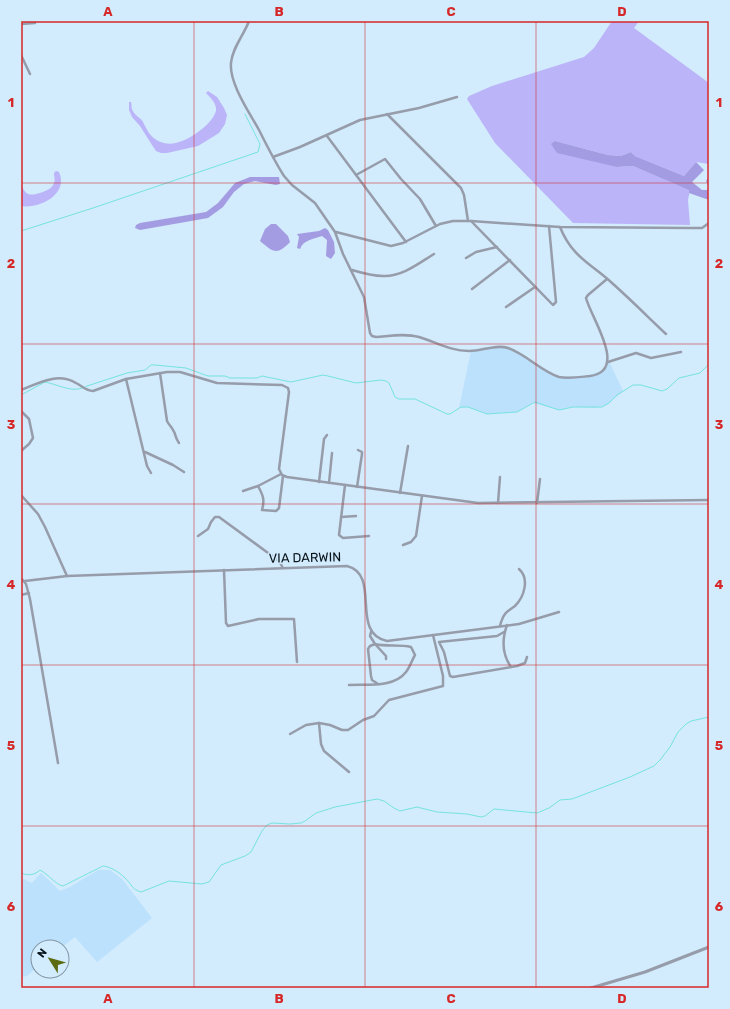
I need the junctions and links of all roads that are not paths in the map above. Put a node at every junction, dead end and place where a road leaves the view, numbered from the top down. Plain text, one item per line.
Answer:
1 (249, 21) edge
2 (35, 23) dead end
3 (21, 24) edge
4 (21, 55) edge
5 (30, 74) dead end
6 (457, 97) dead end
7 (387, 114) junction
8 (326, 136) junction
9 (273, 157) junction
10 (356, 175) junction
11 (470, 221) junction
12 (709, 223) edge
13 (436, 226) junction
14 (549, 226) junction
15 (560, 227) junction
16 (335, 232) junction
17 (406, 242) junction
18 (497, 247) junction
19 (434, 254) dead end
20 (466, 258) dead end
21 (510, 260) junction
22 (352, 270) junction
23 (607, 279) junction
24 (534, 287) junction
25 (472, 289) dead end
26 (506, 307) dead end
27 (666, 334) dead end
28 (681, 352) dead end
29 (608, 362) junction
30 (160, 373) junction
31 (126, 379) junction
32 (21, 390) edge
33 (21, 411) edge
34 (327, 435) dead end
35 (179, 442) dead end
36 (21, 446) edge
37 (408, 446) dead end
38 (24, 449) junction
39 (358, 450) dead end
40 (21, 451) edge
41 (145, 452) junction
42 (332, 454) dead end
43 (184, 472) dead end
44 (151, 473) dead end
45 (282, 475) junction
46 (500, 477) dead end
47 (540, 479) dead end
48 (319, 482) junction
49 (329, 483) junction
50 (345, 485) junction
51 (258, 486) junction
52 (357, 487) junction
53 (243, 491) dead end
54 (400, 493) junction
55 (21, 495) edge
56 (422, 496) junction
57 (709, 500) edge
58 (498, 503) junction
59 (537, 503) junction
60 (356, 516) dead end
61 (341, 517) junction
62 (198, 536) dead end
63 (369, 536) dead end
64 (403, 546) dead end
65 (283, 568) junction
66 (519, 569) dead end
67 (224, 570) junction
68 (67, 576) junction
69 (21, 578) edge
70 (25, 581) junction
71 (29, 593) junction
72 (21, 595) edge
73 (560, 612) dead end
74 (507, 625) junction
75 (500, 626) junction
76 (371, 632) junction
77 (504, 632) junction
78 (433, 635) junction
79 (375, 644) junction
80 (527, 657) dead end
81 (386, 659) dead end
82 (297, 662) dead end
83 (511, 667) junction
84 (349, 684) dead end
85 (378, 684) junction
86 (319, 723) junction
87 (325, 723) junction
88 (321, 730) junction
89 (290, 734) dead end
90 (58, 763) dead end
91 (349, 772) dead end
92 (709, 947) edge
93 (591, 988) edge

1 - 9 street
2 - 3 street
4 - 5 street
6 - 7 street
7 - 8 street
7 - 11 street
8 - 9 street
8 - 10 street
9 - 16 street
10 - 13 street
10 - 17 street
11 - 13 street
11 - 14 street
11 - 18 street
12 - 15 street
13 - 17 street
14 - 15 street
14 - 24 street
15 - 23 street
16 - 17 street
16 - 22 street
18 - 20 street
18 - 21 street
19 - 22 street
21 - 24 street
21 - 25 street
22 - 29 street
23 - 27 street
23 - 29 street
24 - 26 street
28 - 29 street
30 - 31 street
30 - 35 street
30 - 45 street
31 - 32 street
31 - 41 street
33 - 38 street
34 - 48 street
36 - 38 street
37 - 54 street
38 - 40 street
39 - 52 street
41 - 43 street
41 - 44 street
42 - 49 street
45 - 48 street
45 - 51 street
45 - 51 street
46 - 58 street
47 - 59 street
48 - 49 street
49 - 50 street
50 - 52 street
50 - 61 street
51 - 53 street
52 - 54 street
54 - 56 street
55 - 68 street
56 - 58 street
56 - 64 street
57 - 59 street
58 - 59 street
60 - 61 street
61 - 63 street
62 - 65 street
65 - 67 street, VIA DARWIN
65 - 76 street, VIA DARWIN
66 - 75 street
67 - 68 street, VIA DARWIN
67 - 82 street
68 - 70 street, VIA DARWIN
69 - 70 street
70 - 71 street
71 - 72 street
71 - 90 street
73 - 74 street
74 - 75 street
74 - 77 street
75 - 78 street
76 - 78 street
76 - 79 street, VIA DARWIN
77 - 83 street
77 - 83 street
78 - 87 street
79 - 81 street, VIA DARWIN
79 - 85 street
79 - 85 street
80 - 83 street
84 - 85 street
86 - 87 street
86 - 88 street
86 - 89 street
87 - 88 street
88 - 91 street
92 - 93 street

